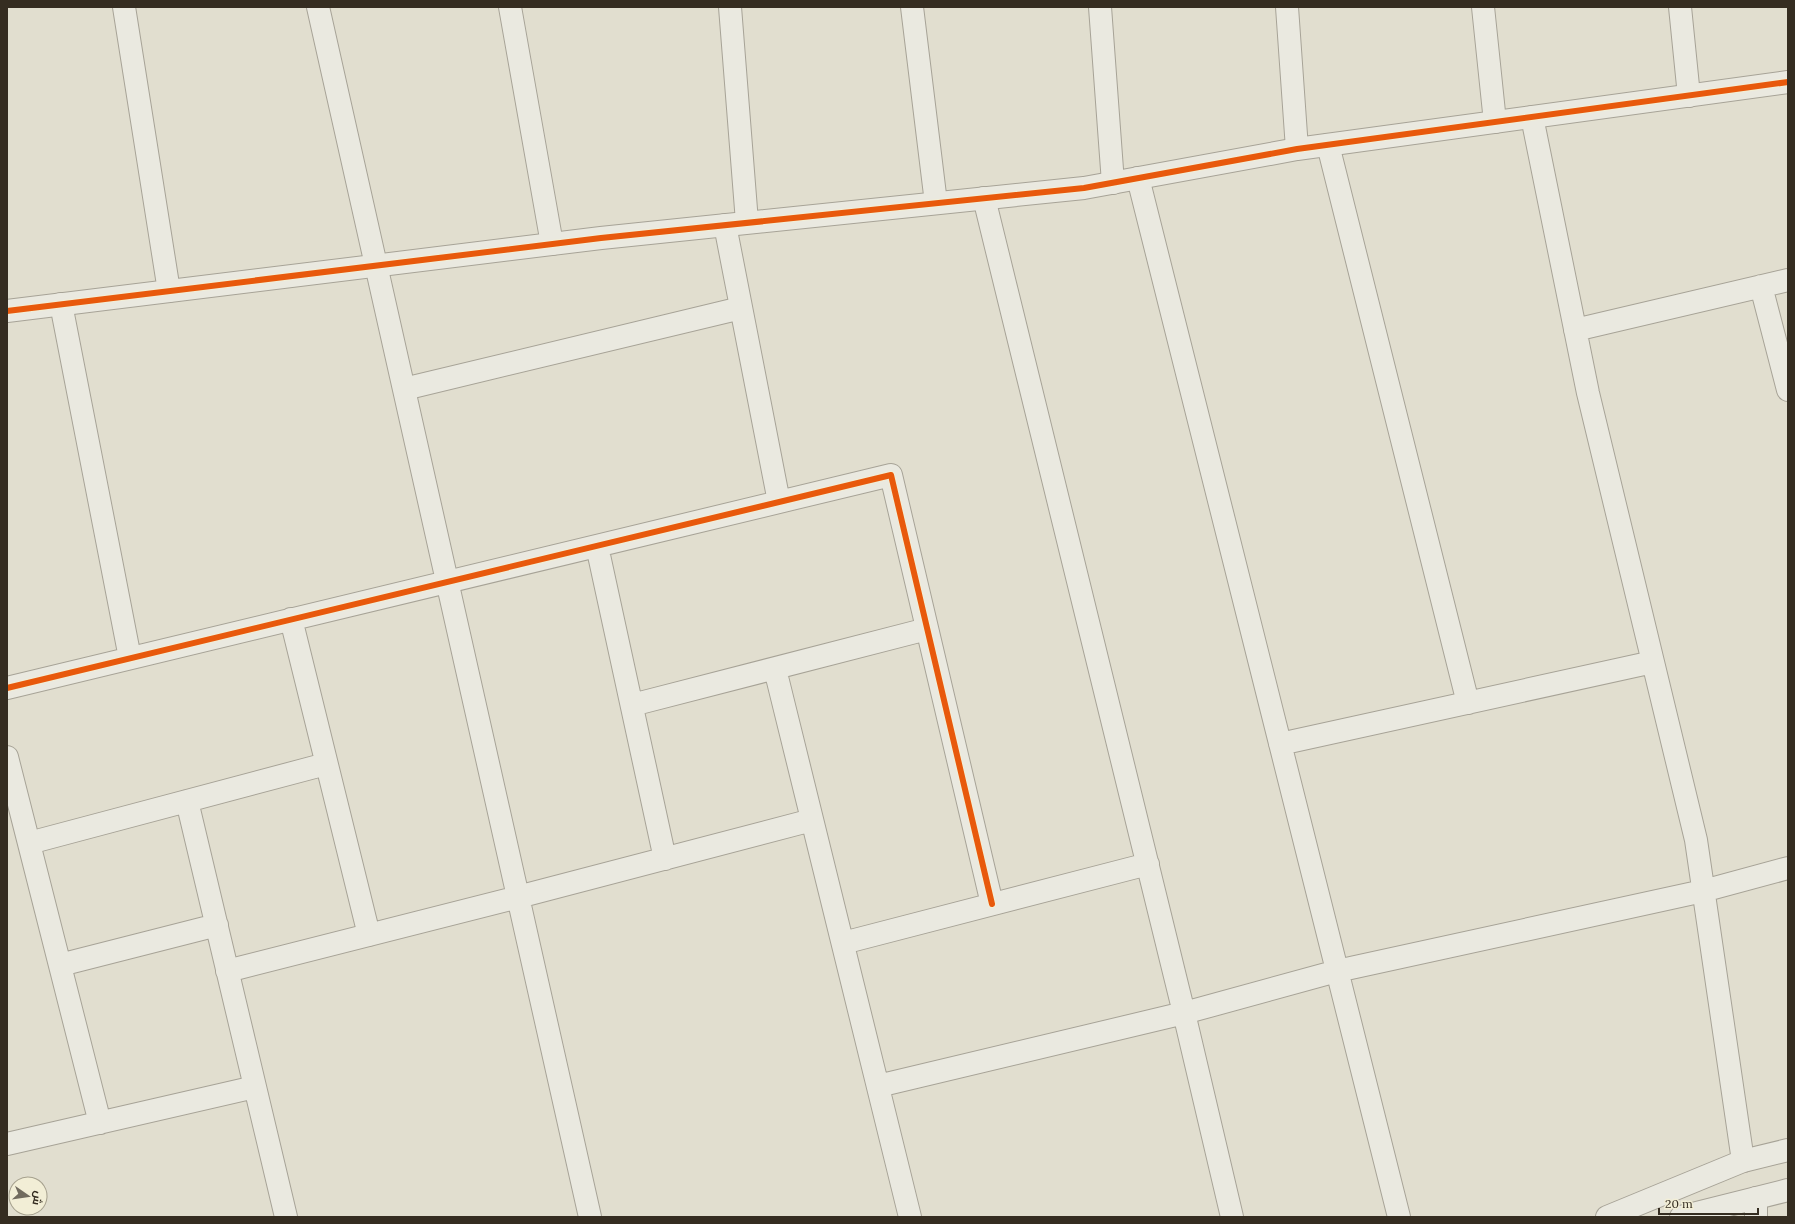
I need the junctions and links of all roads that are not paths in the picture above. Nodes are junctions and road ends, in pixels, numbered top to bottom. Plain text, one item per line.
1 (124, 7) edge
2 (318, 7) edge
3 (510, 7) edge
4 (730, 7) edge
5 (912, 7) edge
6 (1100, 7) edge
7 (1287, 7) edge
8 (1483, 7) edge
9 (1680, 7) edge
10 (1788, 82) edge
11 (1689, 96) junction
12 (1532, 117) junction
13 (1495, 122) junction
14 (1328, 145) junction
15 (1297, 149) junction
16 (1138, 178) junction
17 (1112, 183) junction
18 (984, 198) junction
19 (936, 203) junction
20 (747, 222) junction
21 (725, 225) junction
22 (552, 244) junction
23 (376, 265) junction
24 (1788, 280) edge
25 (1761, 286) junction
26 (169, 291) junction
27 (61, 304) junction
28 (741, 308) junction
29 (7, 311) edge
30 (1575, 330) junction
31 (404, 389) junction
32 (1788, 390) edge
33 (780, 502) junction
34 (597, 546) junction
35 (447, 582) junction
36 (291, 619) junction
37 (927, 629) junction
38 (130, 658) junction
39 (1653, 662) junction
40 (775, 669) junction
41 (7, 688) edge
42 (1468, 703) junction
43 (632, 705) junction
44 (1280, 744) junction
45 (7, 757) edge
46 (326, 764) junction
47 (187, 801) junction
48 (812, 820) junction
49 (29, 843) junction
50 (665, 859) junction
51 (1148, 864) junction
52 (1788, 868) edge
53 (1703, 891) junction
54 (518, 897) junction
55 (992, 904) junction
56 (217, 925) junction
57 (369, 935) junction
58 (843, 943) junction
59 (60, 965) junction
60 (228, 971) junction
61 (1337, 971) junction
62 (1184, 1013) junction
63 (878, 1086) junction
64 (255, 1087) junction
65 (100, 1123) junction
66 (7, 1144) edge
67 (1788, 1150) edge
68 (1744, 1161) junction
69 (1788, 1190) edge
70 (1756, 1208) edge
71 (286, 1217) edge
72 (590, 1217) edge
73 (910, 1217) edge
74 (1232, 1217) edge
75 (1399, 1217) edge
76 (1607, 1217) edge
77 (1681, 1217) edge

1 - 26 street
2 - 23 street
3 - 22 street
4 - 20 street
5 - 19 street
6 - 17 street
7 - 15 street
8 - 13 street
9 - 11 street
10 - 11 street
11 - 12 street
12 - 13 street
12 - 30 street
13 - 14 street
14 - 15 street
14 - 42 street
15 - 16 street
16 - 17 street
16 - 44 street
17 - 18 street
18 - 19 street
18 - 51 street
19 - 20 street
20 - 21 street
21 - 22 street
21 - 28 street
22 - 23 street
23 - 26 street
23 - 31 street
24 - 25 street
25 - 30 street
25 - 32 street
26 - 27 street
27 - 29 street
27 - 38 street
28 - 31 street
28 - 33 street
30 - 39 street
31 - 35 street
33 - 34 street
33 - 37 street
34 - 35 street
34 - 43 street
35 - 36 street
35 - 54 street
36 - 38 street
36 - 46 street
37 - 40 street
37 - 55 street
38 - 41 street
39 - 42 street
39 - 53 street
40 - 43 street
40 - 48 street
42 - 44 street
43 - 50 street
44 - 61 street
45 - 49 street
46 - 47 street
46 - 57 street
47 - 49 street
47 - 56 street
48 - 50 street
48 - 58 street
49 - 59 street
50 - 54 street
51 - 55 street
51 - 62 street
52 - 53 street
53 - 61 street
53 - 68 street
54 - 57 street
54 - 72 street
55 - 58 street
56 - 59 street
56 - 60 street
57 - 60 street
58 - 63 street
59 - 65 street
60 - 64 street
61 - 62 street
61 - 75 street
62 - 63 street
62 - 74 street
63 - 73 street
64 - 65 street
64 - 71 street
65 - 66 street
67 - 68 street
68 - 76 street
69 - 70 street
70 - 77 street

